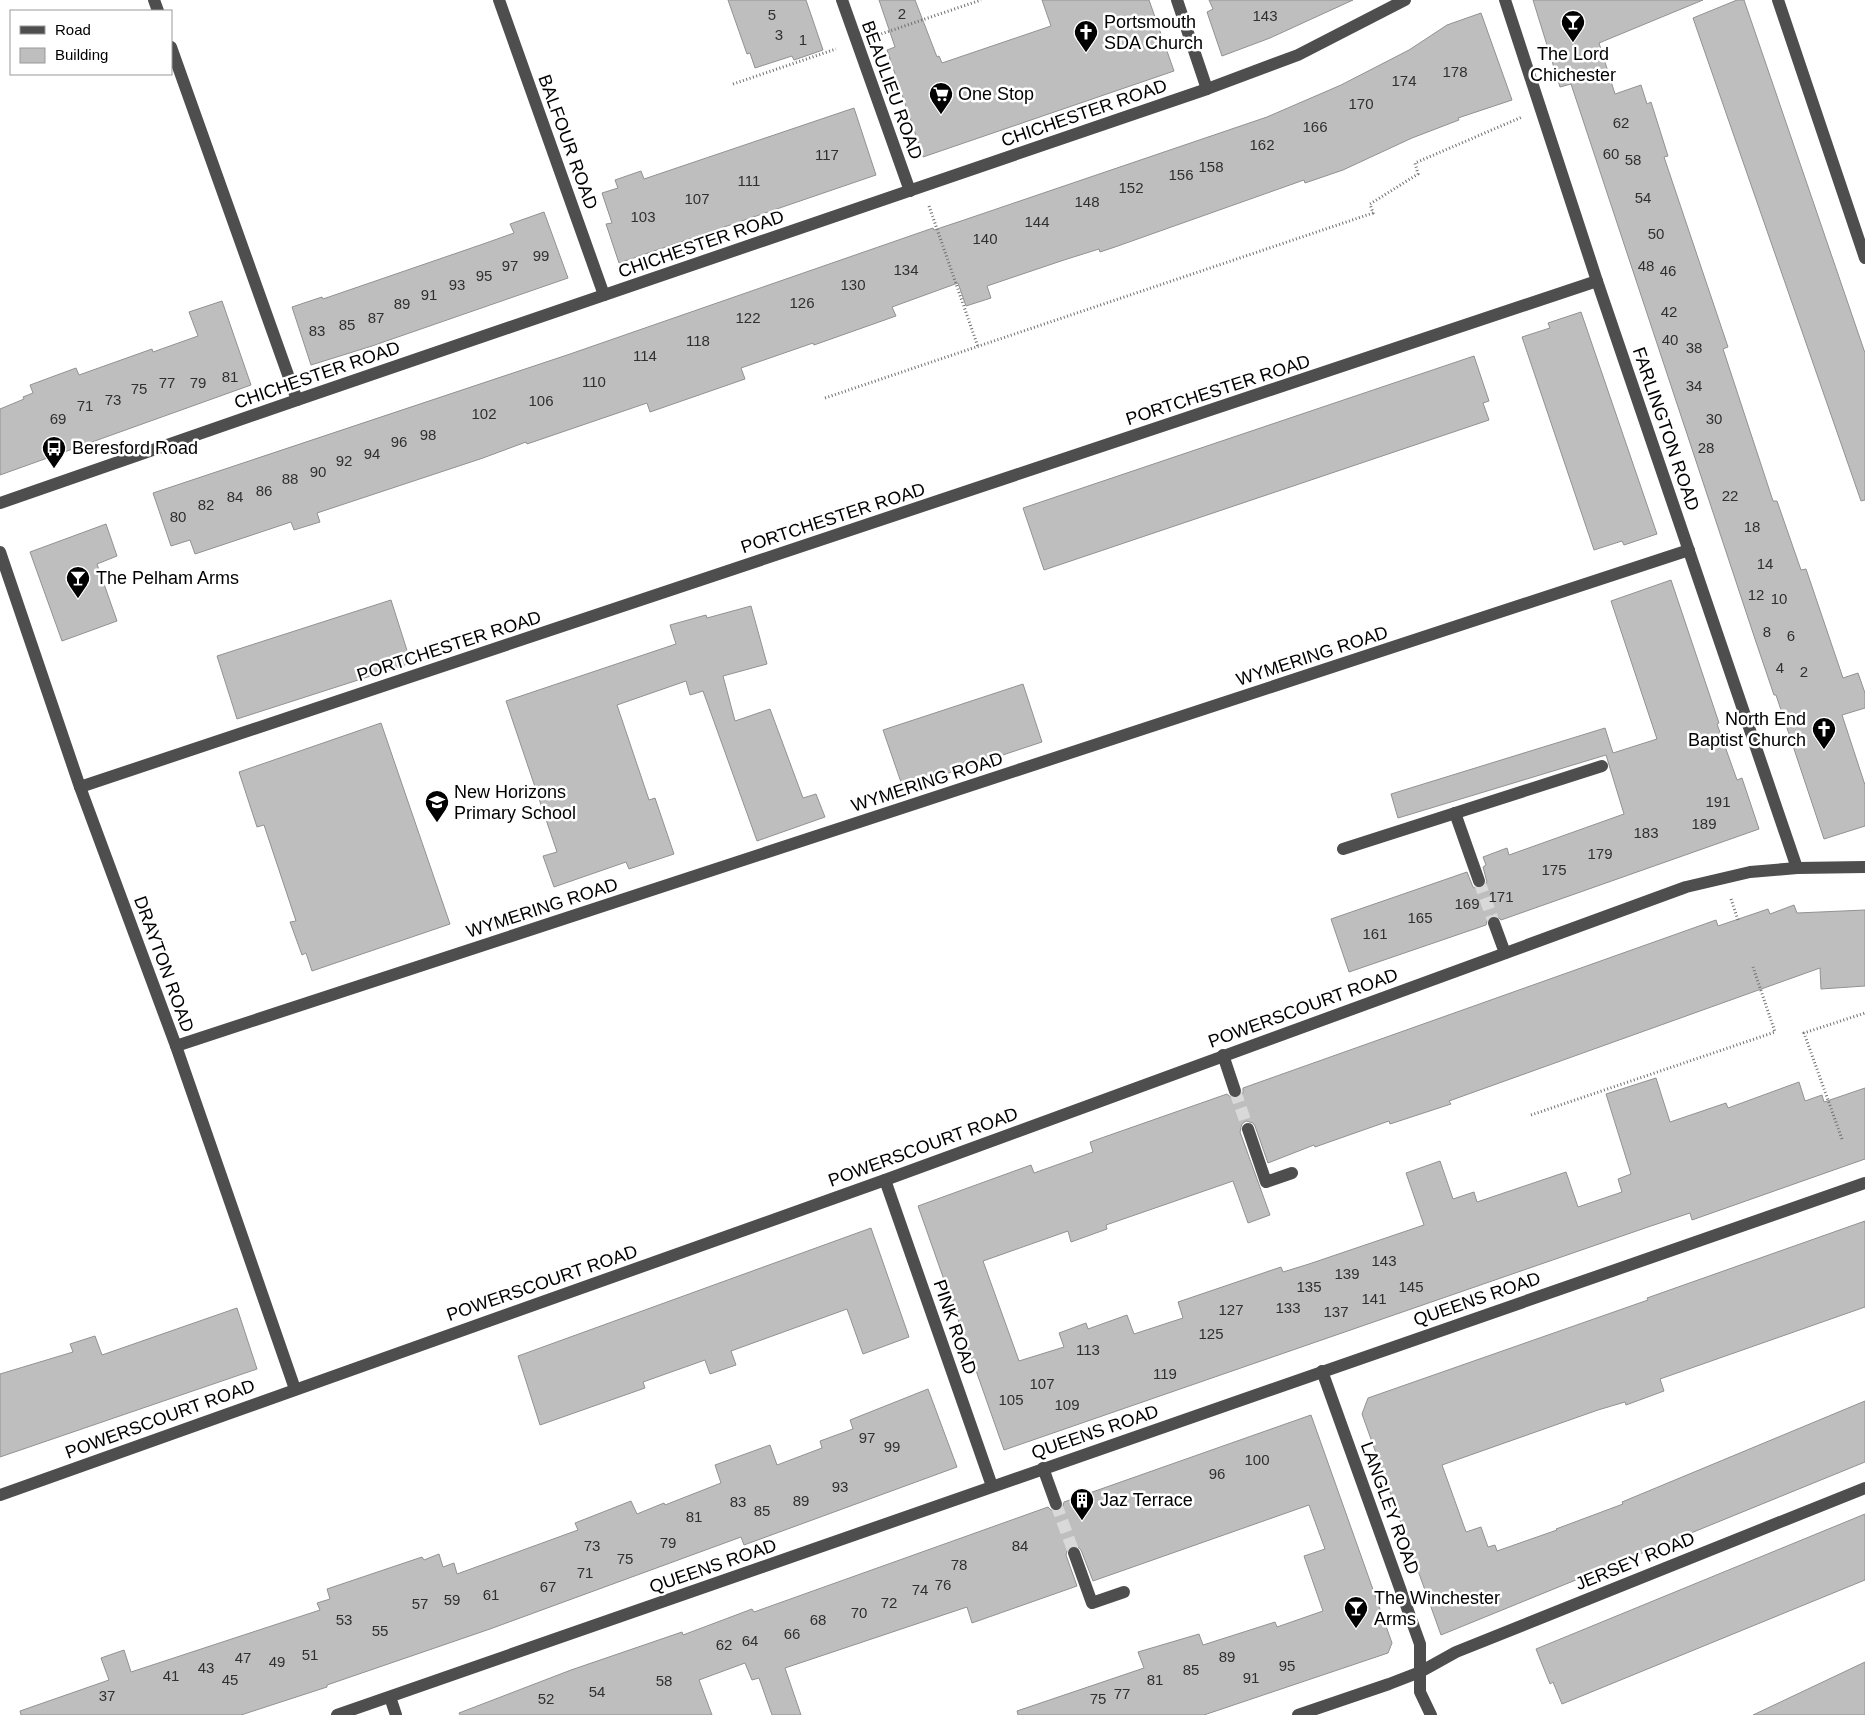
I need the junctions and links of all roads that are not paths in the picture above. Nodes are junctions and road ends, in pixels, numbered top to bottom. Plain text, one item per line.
1 (499, 0) edge
2 (842, 0) edge
3 (1177, 0) edge
4 (1405, 0) edge
5 (1506, 0) edge
6 (1778, 0) edge
7 (172, 51) edge
8 (1207, 89) junction
9 (910, 191) junction
10 (1865, 258) edge
11 (1598, 281) junction
12 (604, 295) junction
13 (297, 400) junction
14 (0, 503) edge
15 (1689, 550) junction
16 (0, 552) edge
17 (1602, 766) dead end
18 (80, 787) junction
19 (1455, 813) junction
20 (1343, 849) dead end
21 (1865, 867) edge
22 (1797, 868) junction
23 (1479, 881) tunnel mouth
24 (1494, 923) tunnel mouth
25 (1505, 953) junction
26 (176, 1046) junction
27 (1223, 1055) junction
28 (1235, 1091) tunnel mouth
29 (1248, 1130) tunnel mouth
30 (1292, 1173) dead end
31 (885, 1180) junction
32 (1865, 1183) edge
33 (1322, 1371) junction
34 (295, 1389) junction
35 (1043, 1468) junction
36 (992, 1486) junction
37 (1865, 1488) edge
38 (0, 1495) edge
39 (1056, 1504) tunnel mouth
40 (1074, 1553) tunnel mouth
41 (1124, 1592) dead end
42 (1420, 1672) junction
43 (390, 1697) junction
44 (337, 1715) edge
45 (396, 1715) edge
46 (1298, 1715) edge
47 (1431, 1715) edge

1 - 12 street, BALFOUR ROAD
2 - 9 street, BEAULIEU ROAD
3 - 8 street
4 - 8 street, CHICHESTER ROAD
5 - 11 street, FARLINGTON ROAD
6 - 10 street
7 - 13 street
8 - 9 street, CHICHESTER ROAD
9 - 12 street, CHICHESTER ROAD
11 - 15 street, FARLINGTON ROAD
11 - 18 street, PORTCHESTER ROAD
12 - 13 street, CHICHESTER ROAD
13 - 14 street, CHICHESTER ROAD
15 - 22 street, FARLINGTON ROAD
15 - 26 street, WYMERING ROAD
16 - 18 street, DRAYTON ROAD
17 - 19 street
18 - 26 street, DRAYTON ROAD
19 - 20 street
19 - 23 street
21 - 22 street, POWERSCOURT ROAD
22 - 25 street, POWERSCOURT ROAD
24 - 25 street
25 - 27 street, POWERSCOURT ROAD
26 - 34 street, DRAYTON ROAD
27 - 28 street
27 - 31 street, POWERSCOURT ROAD
29 - 30 street
31 - 34 street, POWERSCOURT ROAD
31 - 36 street, PINK ROAD
32 - 33 street, QUEENS ROAD
33 - 35 street, QUEENS ROAD
33 - 42 street, LANGLEY ROAD
34 - 38 street, POWERSCOURT ROAD
35 - 36 street, QUEENS ROAD
35 - 39 street
36 - 43 street, QUEENS ROAD
37 - 42 street, JERSEY ROAD
40 - 41 street
42 - 46 street, JERSEY ROAD
42 - 47 street, LANGLEY ROAD
43 - 44 street, QUEENS ROAD
43 - 45 street

